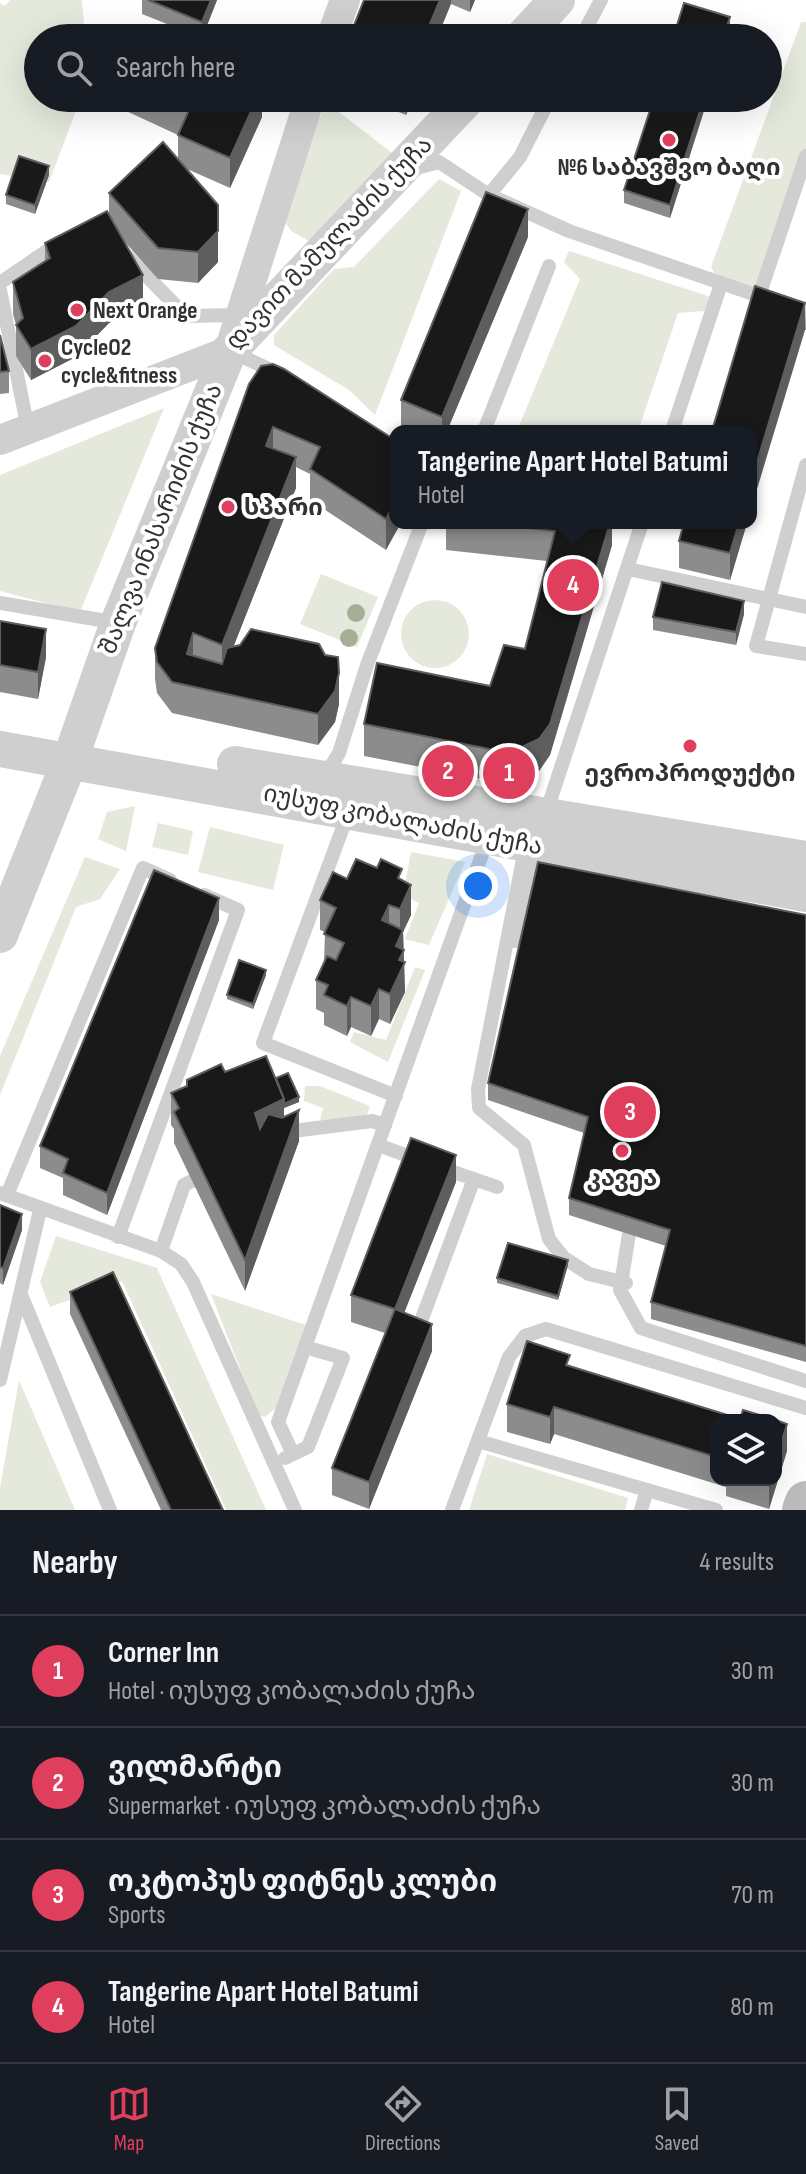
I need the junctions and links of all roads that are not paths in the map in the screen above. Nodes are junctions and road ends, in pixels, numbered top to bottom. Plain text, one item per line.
1 (345, 0) edge
2 (557, 0) edge
3 (601, 0) edge
4 (336, 24) edge
5 (535, 24) edge
6 (588, 24) edge
7 (306, 112) edge
8 (455, 112) edge
9 (543, 112) edge
10 (806, 156) edge
11 (401, 172) junction
12 (489, 195) junction
13 (79, 229) edge
14 (113, 241) edge
15 (549, 266) dead end
16 (0, 283) edge
17 (721, 284) junction
18 (0, 290) edge
19 (241, 315) junction
20 (229, 351) junction
21 (292, 381) edge
22 (486, 425) edge
23 (674, 425) edge
24 (14, 435) edge
25 (806, 465) edge
26 (420, 529) edge
27 (634, 529) edge
28 (640, 529) edge
29 (637, 540) junction
30 (628, 569) junction
31 (769, 602) junction
32 (0, 603) edge
33 (806, 607) edge
34 (118, 623) junction
35 (806, 654) edge
36 (0, 727) edge
37 (0, 749) edge
38 (73, 750) junction
39 (323, 779) junction
40 (350, 810) junction
41 (536, 835) junction
42 (489, 836) junction
43 (806, 859) edge
44 (806, 894) edge
45 (0, 935) edge
46 (396, 1096) junction
47 (385, 1125) junction
48 (269, 1143) edge
49 (378, 1145) junction
50 (474, 1179) junction
51 (192, 1181) edge
52 (497, 1187) dead end
53 (3, 1194) edge
54 (40, 1210) junction
55 (634, 1235) edge
56 (118, 1237) junction
57 (161, 1251) junction
58 (622, 1282) junction
59 (22, 1297) junction
60 (417, 1332) edge
61 (305, 1347) junction
62 (806, 1373) edge
63 (0, 1380) edge
64 (806, 1381) edge
65 (806, 1408) edge
66 (278, 1422) junction
67 (478, 1441) junction
68 (293, 1454) junction
69 (271, 1456) junction
70 (647, 1490) junction
71 (806, 1502) edge
72 (692, 1507) edge
73 (110, 1510) edge
74 (295, 1510) edge
75 (452, 1510) edge
76 (641, 1510) edge
77 (716, 1510) edge
78 (803, 1510) edge

1 - 4 street
2 - 5 street
3 - 6 lane
7 - 19 street, შალვა ინასარიძის ქუჩა
8 - 11 street, დავით მამულაძის ქუჩა
9 - 12 lane
10 - 17 lane
11 - 12 lane
11 - 20 street, დავით მამულაძის ქუჩა
12 - 17 lane
13 - 16 lane
14 - 19 lane
15 - 22 lane
17 - 23 lane
18 - 24 lane
19 - 20 street, შალვა ინასარიძის ქუჩა
20 - 21 lane
20 - 24 street, დავით მამულაძის ქუჩა
20 - 34 street, შალვა ინასარიძის ქუჩა
25 - 31 lane
26 - 39 lane
27 - 29 lane
28 - 29 lane
29 - 30 lane
30 - 31 lane
30 - 41 lane
31 - 33 lane
31 - 35 lane
32 - 34 lane
34 - 38 street, შალვა ინასარიძის ქუჩა
36 - 38 street, იუსუფ კობალაძის ქუჩა
37 - 38 street, იუსუფ კობალაძის ქუჩა
38 - 39 street, იუსუფ კობალაძის ქუჩა
38 - 40 street, იუსუფ კობალაძის ქუჩა
38 - 45 street, შალვა ინასარიძის ქუჩა
39 - 41 street, იუსუფ კობალაძის ქუჩა
40 - 42 street, იუსუფ კობალაძის ქუჩა
40 - 46 lane
41 - 42 street, იუსუფ კობალაძის ქუჩა
41 - 43 street, იუსუფ კობალაძის ქუჩა
41 - 44 street, იუსუფ კობალაძის ქუჩა
41 - 58 lane
42 - 46 lane
46 - 47 lane
47 - 48 lane
47 - 49 lane
49 - 50 lane
49 - 61 lane
50 - 52 lane
50 - 60 lane
51 - 57 lane
53 - 54 lane
53 - 56 lane
54 - 56 lane
54 - 59 lane
55 - 58 lane
56 - 57 lane
57 - 69 lane
58 - 62 lane
58 - 64 lane
59 - 63 lane
59 - 73 lane
61 - 66 lane
61 - 68 lane
65 - 67 lane
66 - 68 lane
66 - 69 lane
67 - 70 lane
67 - 75 lane
68 - 69 lane
69 - 74 lane
70 - 72 lane
70 - 76 lane
71 - 78 main road
72 - 77 lane

